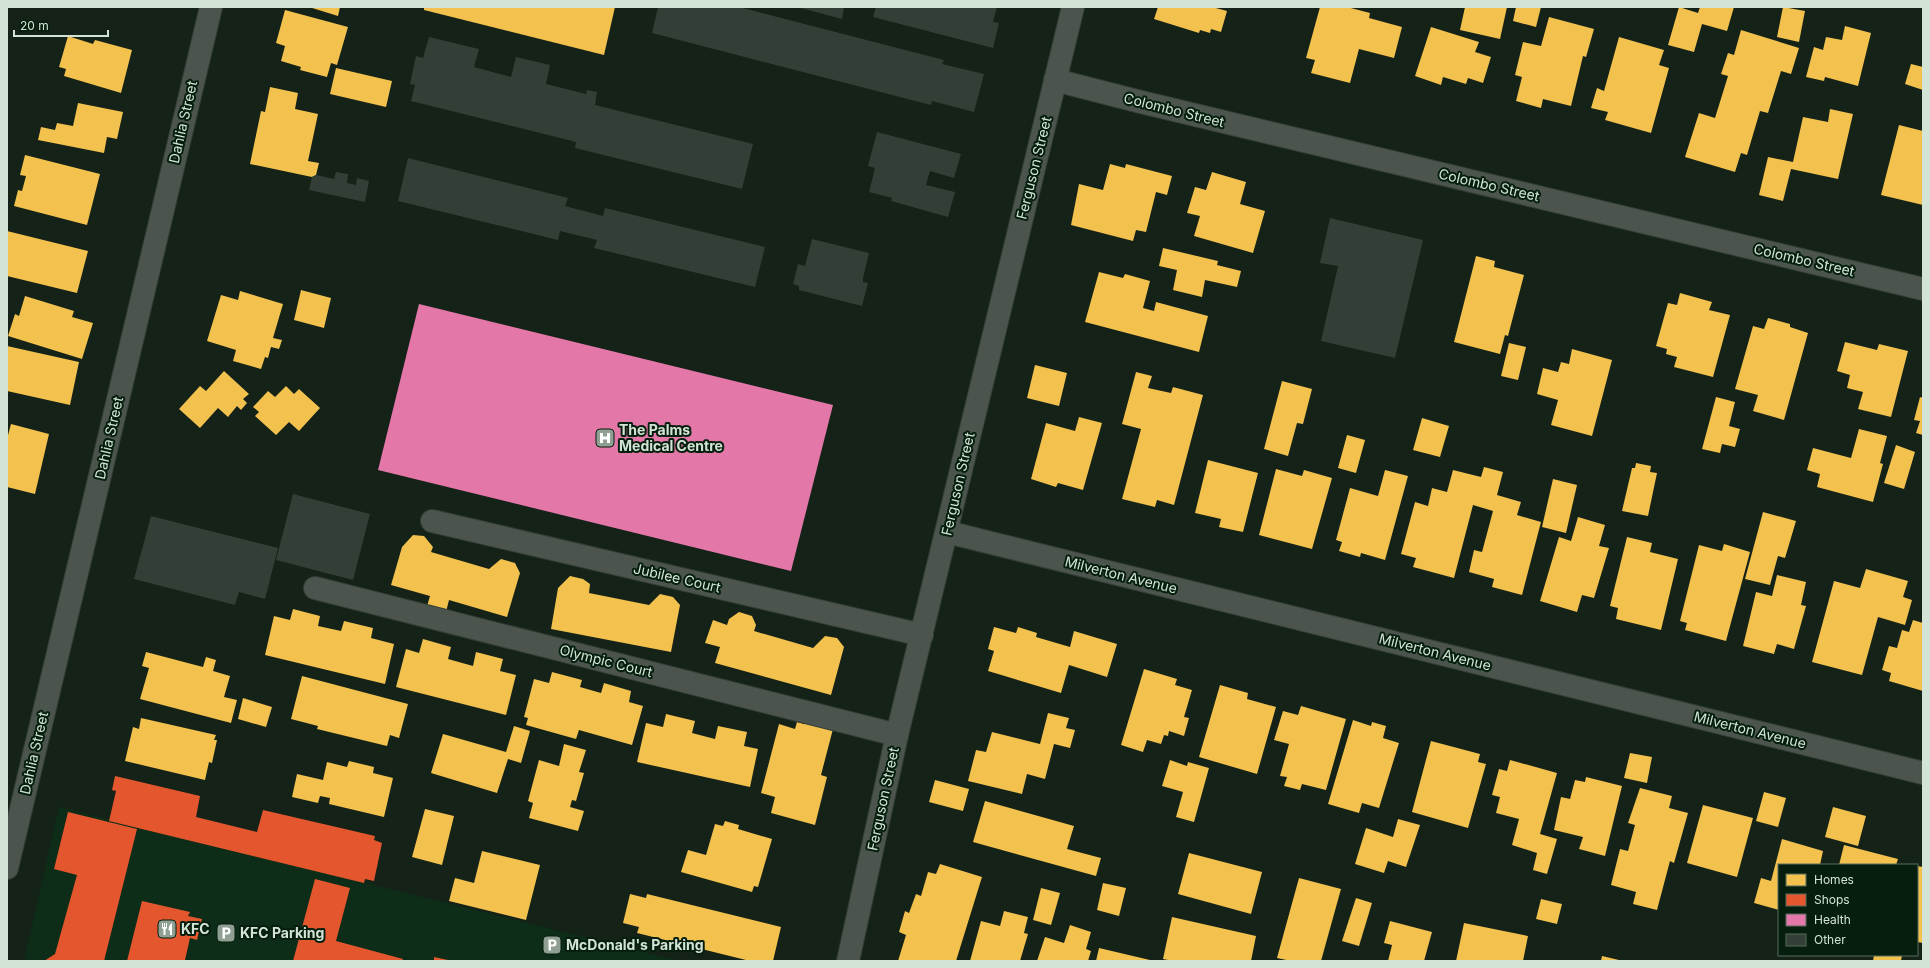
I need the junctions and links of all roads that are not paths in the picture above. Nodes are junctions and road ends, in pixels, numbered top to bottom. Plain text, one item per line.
1 (211, 7) edge
2 (1073, 7) edge
3 (1055, 80) junction
4 (1923, 289) edge
5 (432, 521) dead end
6 (947, 532) junction
7 (315, 588) dead end
8 (922, 635) junction
9 (897, 735) junction
10 (1923, 772) edge
11 (7, 868) edge
12 (848, 961) edge

1 - 11 street, Dahlia Street
2 - 3 street, Ferguson Street
3 - 4 street, Colombo Street
3 - 6 street, Ferguson Street
5 - 8 street, Jubilee Court
6 - 8 street, Ferguson Street
6 - 10 street, Milverton Avenue
7 - 9 street, Olympic Court
8 - 9 street, Ferguson Street
9 - 12 street, Ferguson Street

